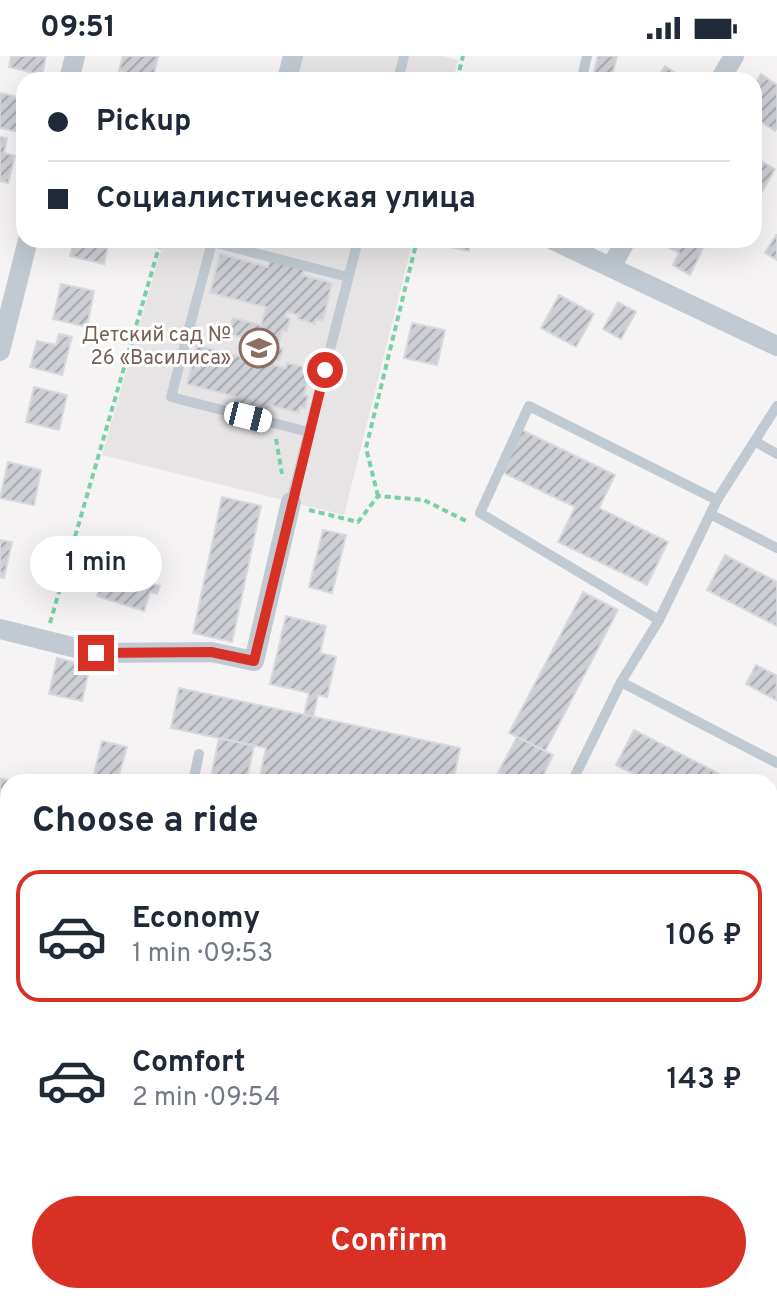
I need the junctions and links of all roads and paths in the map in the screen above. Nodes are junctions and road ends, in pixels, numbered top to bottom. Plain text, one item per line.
1 (26, 248) edge
2 (159, 248) edge
3 (210, 248) edge
4 (235, 248) edge
5 (356, 248) edge
6 (415, 248) edge
7 (570, 248) edge
8 (622, 248) edge
9 (611, 267) junction
10 (348, 277) junction
11 (777, 346) edge
12 (0, 351) edge
13 (777, 406) edge
14 (273, 423) junction
15 (309, 432) junction
16 (756, 442) junction
17 (777, 454) edge
18 (378, 496) junction
19 (717, 500) junction
20 (291, 504) junction
21 (480, 513) junction
22 (710, 514) junction
23 (777, 548) edge
24 (659, 620) junction
25 (0, 629) edge
26 (45, 641) junction
27 (621, 682) junction
28 (199, 754) dead end
29 (777, 763) edge
30 (195, 774) edge
31 (576, 774) edge

1 - 12 street
2 - 26 path
3 - 14 lane
4 - 10 lane
5 - 10 lane
6 - 18 path
7 - 9 street
8 - 9 street
9 - 11 street
10 - 15 lane
13 - 16 lane
14 - 15 lane
14 - 20 path
15 - 20 lane
16 - 17 lane
16 - 19 lane
18 - 20 path
18 - 21 path
19 - 21 lane
19 - 22 lane
20 - 26 street
21 - 24 lane
22 - 23 lane
22 - 24 lane
24 - 27 lane
25 - 26 street
27 - 29 lane
27 - 31 lane
28 - 30 lane

